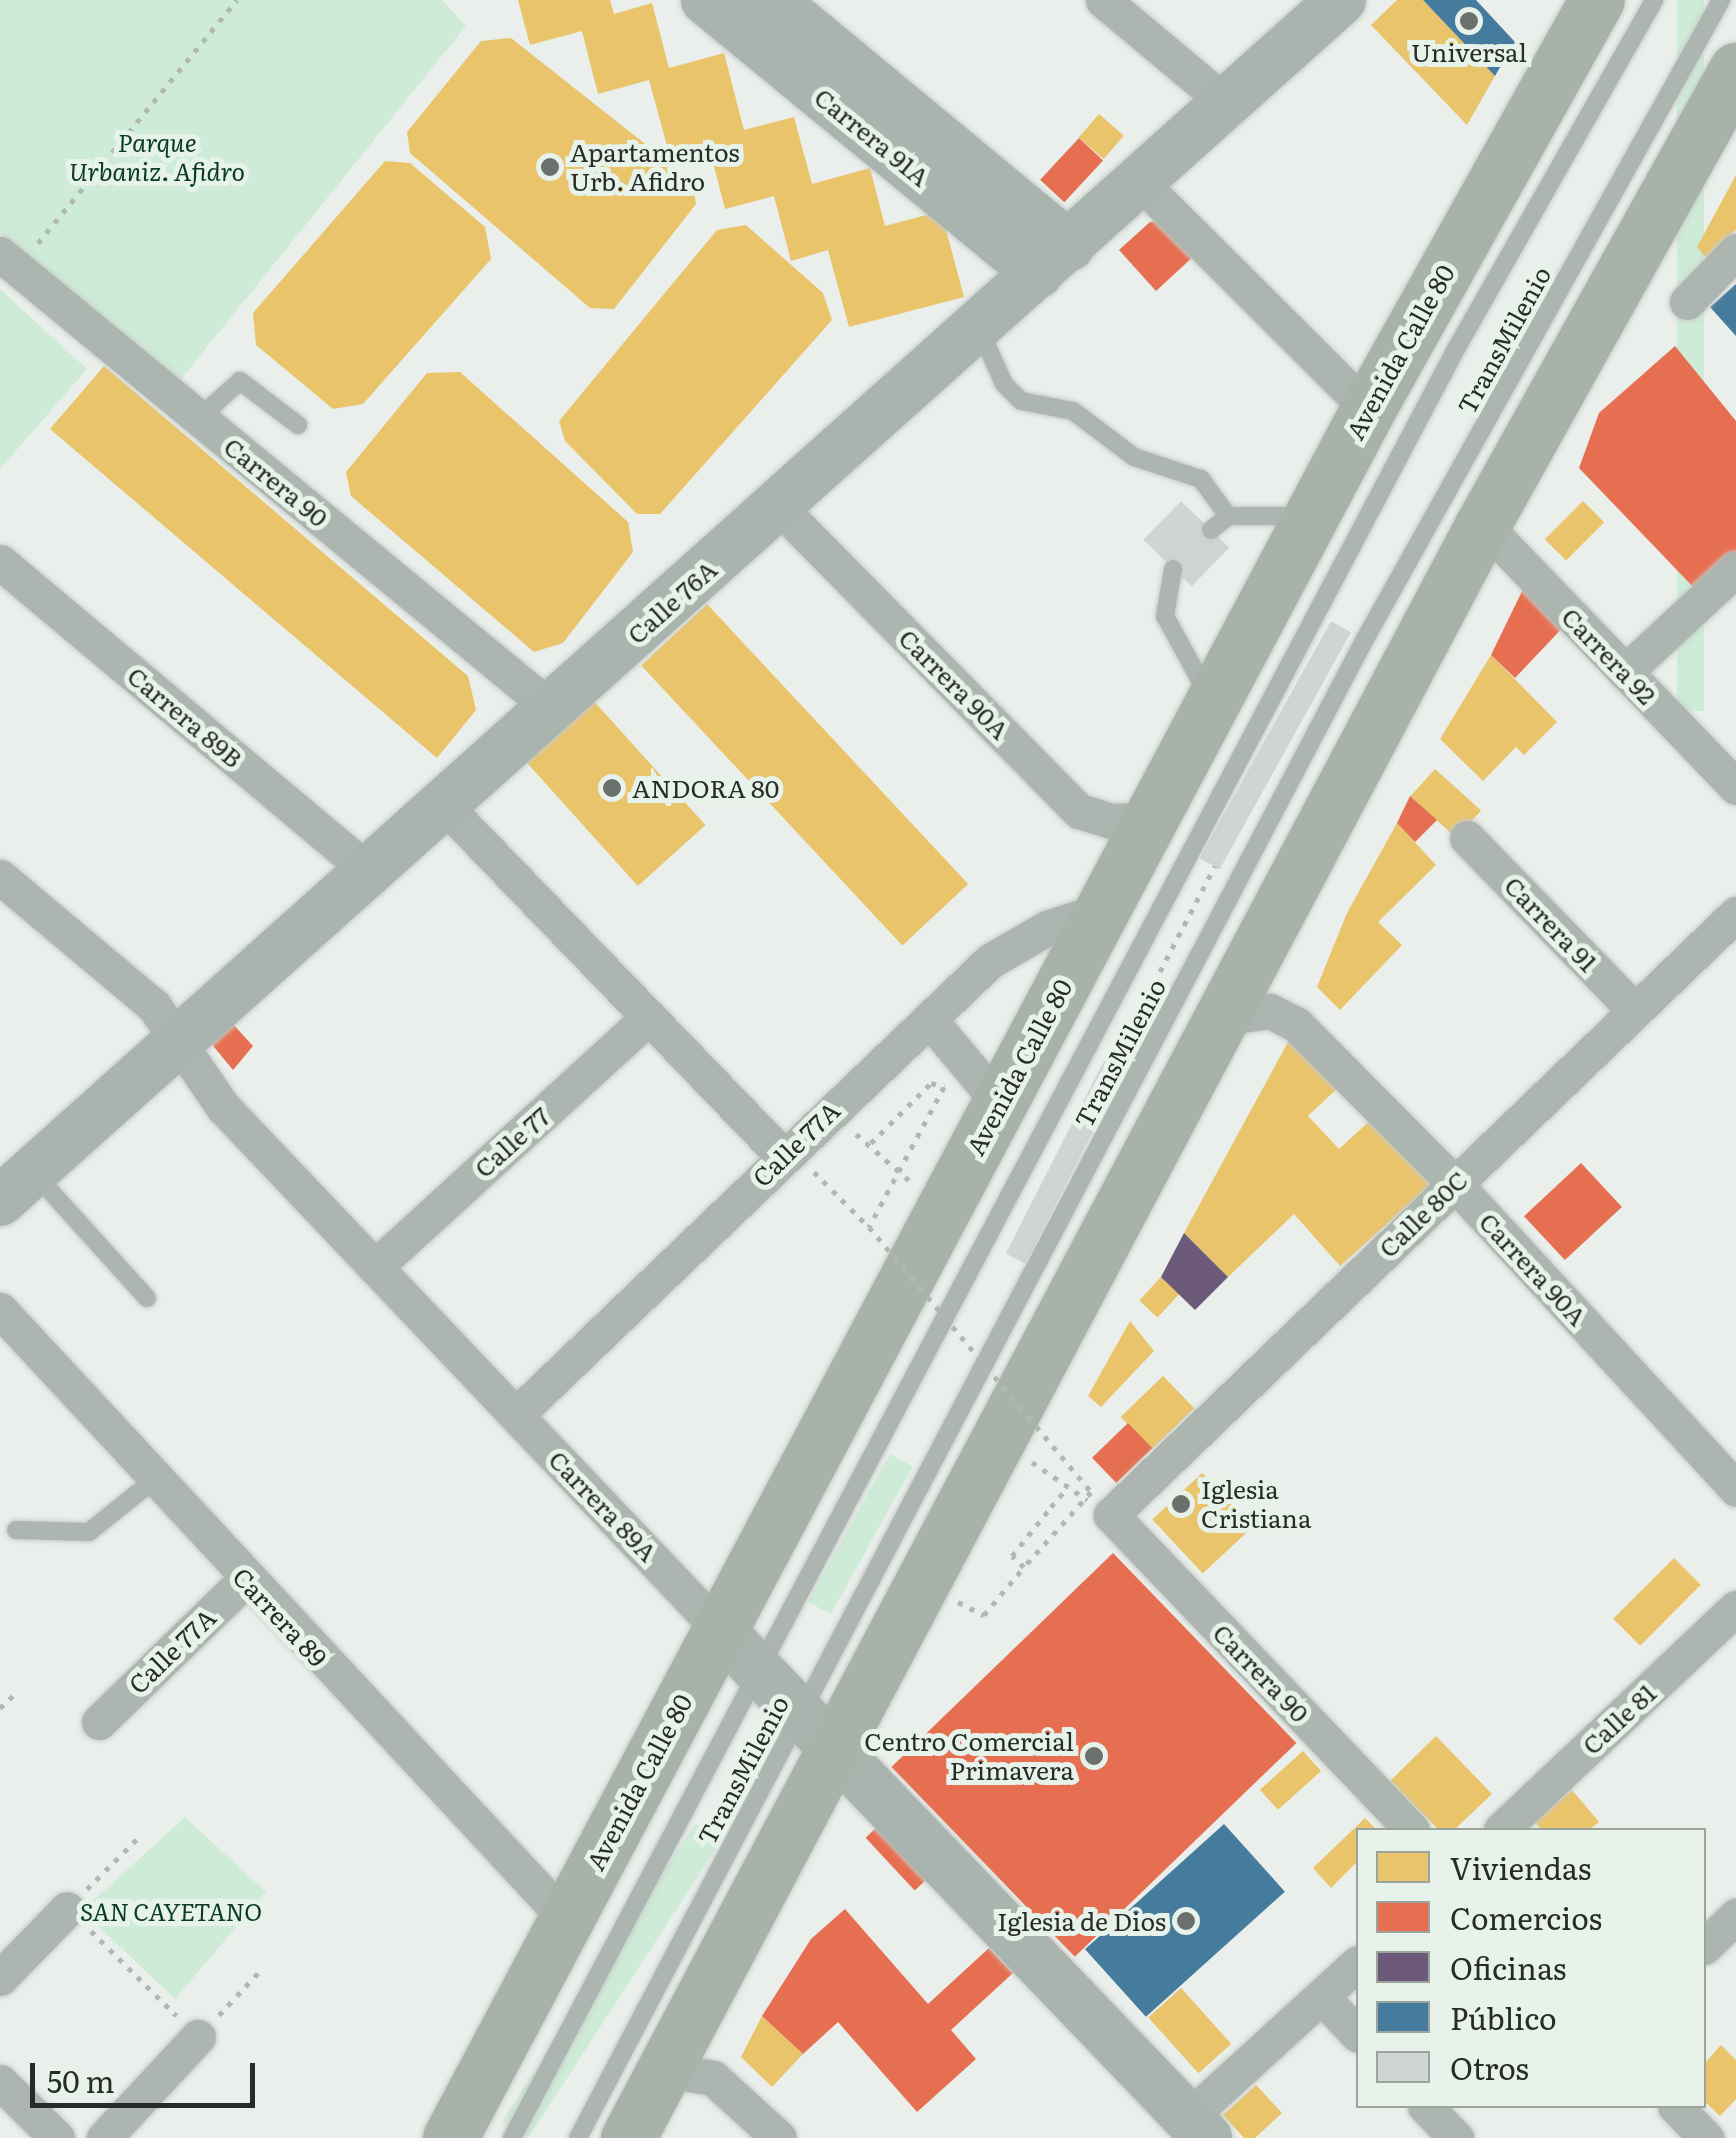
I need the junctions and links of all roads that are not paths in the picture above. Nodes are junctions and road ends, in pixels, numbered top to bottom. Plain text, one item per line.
1 (706, 0) edge
2 (772, 0) edge
3 (1103, 0) edge
4 (1341, 0) edge
5 (1597, 0) edge
6 (1654, 0) edge
7 (1721, 0) edge
8 (1736, 70) edge
9 (1226, 103) junction
10 (1139, 181) junction
11 (1736, 251) edge
12 (1054, 260) junction
13 (8, 261) edge
14 (1687, 302) dead end
15 (978, 328) junction
16 (1368, 409) junction
17 (199, 418) junction
18 (298, 425) dead end
19 (780, 507) junction
20 (1228, 516) junction
21 (1310, 516) junction
22 (1483, 524) junction
23 (1210, 530) dead end
24 (0, 562) edge
25 (1173, 569) dead end
26 (1736, 569) edge
27 (1625, 672) junction
28 (1212, 701) junction
29 (552, 709) junction
30 (1736, 787) edge
31 (444, 806) junction
32 (1149, 820) junction
33 (1467, 838) dead end
34 (370, 872) junction
35 (0, 878) edge
36 (1102, 910) junction
37 (1736, 914) edge
38 (1635, 1011) junction
39 (649, 1017) junction
40 (1222, 1018) junction
41 (928, 1019) junction
42 (182, 1040) junction
43 (1000, 1104) junction
44 (782, 1156) junction
45 (1454, 1184) junction
46 (11, 1185) edge
47 (375, 1267) junction
48 (147, 1298) dead end
49 (0, 1310) edge
50 (516, 1415) junction
51 (154, 1480) junction
52 (1736, 1489) edge
53 (1111, 1515) joint
54 (16, 1530) dead end
55 (245, 1580) junction
56 (1736, 1608) edge
57 (720, 1630) junction
58 (760, 1668) junction
59 (99, 1722) dead end
60 (820, 1728) junction
61 (1410, 1828) edge
62 (1503, 1828) edge
63 (67, 1908) road end
64 (1736, 1916) edge
65 (566, 1919) junction
66 (1706, 1946) edge
67 (1356, 1965) edge
68 (0, 1978) edge
69 (1322, 1997) junction
70 (1356, 2034) edge
71 (198, 2036) road end
72 (665, 2070) junction
73 (0, 2082) edge
74 (1427, 2108) edge
75 (1677, 2108) edge
76 (1198, 2128) edge
77 (57, 2138) edge
78 (104, 2138) edge
79 (450, 2138) edge
80 (512, 2138) edge
81 (578, 2138) edge
82 (628, 2138) edge
83 (779, 2138) edge
84 (1456, 2138) edge
85 (1706, 2138) edge

1 - 12 street, Carrera 91A
2 - 12 street, Carrera 91A
3 - 9 street
4 - 9 street, Calle 76A
5 - 16 highway, Avenida Calle 80
6 - 58 lane, TransMilenio
7 - 60 lane, TransMilenio
8 - 22 highway
9 - 10 street, Calle 76A
10 - 12 street, Calle 76A
10 - 16 street
11 - 14 street
12 - 15 street, Calle 76A
13 - 17 street, Carrera 90
15 - 19 street, Calle 76A
15 - 20 lane
16 - 21 highway, Avenida Calle 80
17 - 18 lane
17 - 29 street, Carrera 90
19 - 29 street, Calle 76A
19 - 32 street, Carrera 90A
20 - 21 lane
20 - 23 lane
21 - 28 highway, Avenida Calle 80
22 - 27 street, Carrera 92
22 - 40 highway
24 - 34 street, Carrera 89B
25 - 28 lane
26 - 27 street
27 - 30 street, Carrera 92
28 - 32 highway, Avenida Calle 80
29 - 31 street, Calle 76A
31 - 34 street, Calle 76A
31 - 39 street
32 - 36 highway, Avenida Calle 80
33 - 38 street, Carrera 91
34 - 42 street, Calle 76A
35 - 42 street, Carrera 89A
36 - 41 street, Calle 77A
36 - 43 highway, Avenida Calle 80
37 - 38 street, Calle 80C
38 - 45 street, Calle 80C
39 - 44 street
39 - 47 street, Calle 77
40 - 45 street, Carrera 90A
40 - 60 highway
41 - 43 street
41 - 44 street, Calle 77A
42 - 46 street, Calle 76A
42 - 47 street, Carrera 89A
43 - 57 highway, Avenida Calle 80
44 - 50 street, Calle 77A
45 - 52 street, Carrera 90A
45 - 53 street, Calle 80C
46 - 48 lane
47 - 50 street, Carrera 89A
49 - 51 street, Carrera 89
50 - 57 street, Carrera 89A
51 - 54 lane
51 - 55 street, Carrera 89
53 - 61 street, Carrera 90
55 - 59 street, Calle 77A
55 - 65 street, Carrera 89
56 - 62 street, Calle 81
57 - 58 street, Carrera 89A
57 - 65 highway, Avenida Calle 80
58 - 60 street, Carrera 89A
58 - 80 lane, TransMilenio
60 - 72 highway
60 - 76 street, Carrera 89A
60 - 81 lane, TransMilenio
63 - 68 street
64 - 66 street
65 - 79 highway, Avenida Calle 80
67 - 69 street
69 - 70 street
69 - 76 street
71 - 78 street
72 - 82 highway
72 - 83 street
73 - 77 street
74 - 84 street
75 - 85 street

